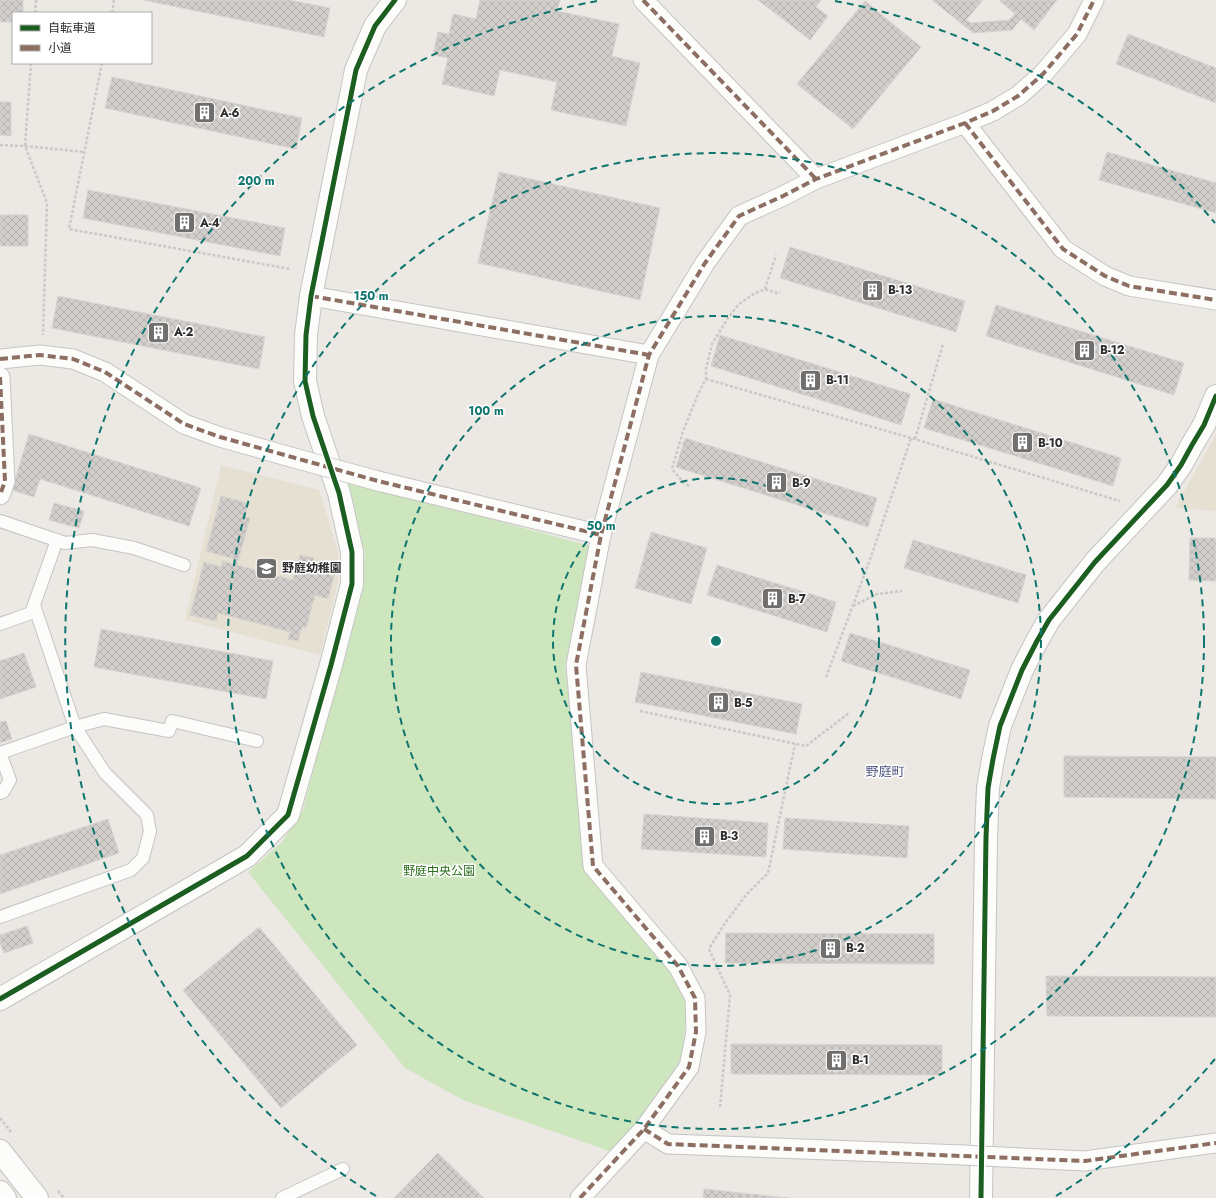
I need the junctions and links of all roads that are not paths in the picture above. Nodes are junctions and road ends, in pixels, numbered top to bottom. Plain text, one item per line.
1 (395, 0) edge
2 (643, 0) edge
3 (1094, 0) edge
4 (965, 123) junction
5 (816, 179) junction
6 (311, 296) junction
7 (1216, 300) edge
8 (648, 355) junction
9 (0, 359) edge
10 (0, 377) edge
11 (1216, 396) edge
12 (0, 495) edge
13 (0, 520) edge
14 (601, 536) junction
15 (57, 540) junction
16 (184, 565) dead end
17 (34, 605) junction
18 (0, 624) edge
19 (74, 727) junction
20 (257, 741) dead end
21 (0, 753) edge
22 (0, 793) edge
23 (0, 917) edge
24 (0, 999) edge
25 (644, 1129) junction
26 (1216, 1143) edge
27 (0, 1151) edge
28 (343, 1169) dead end
29 (0, 1192) edge
30 (5, 1198) edge
31 (37, 1198) edge
32 (282, 1198) edge
33 (580, 1198) edge
34 (981, 1198) edge

1 - 6 street
2 - 5 street
3 - 4 street
4 - 5 street
4 - 7 street
5 - 8 street
6 - 8 street
6 - 24 street
8 - 14 street
9 - 14 street, bridge
10 - 12 street
11 - 34 street
13 - 15 lane
14 - 25 street
15 - 16 lane
15 - 17 lane
17 - 18 lane
17 - 19 lane
19 - 20 lane
19 - 21 lane
19 - 23 lane
21 - 22 lane
25 - 26 street, bridge
25 - 33 street
27 - 31 street
28 - 32 lane
29 - 30 street

